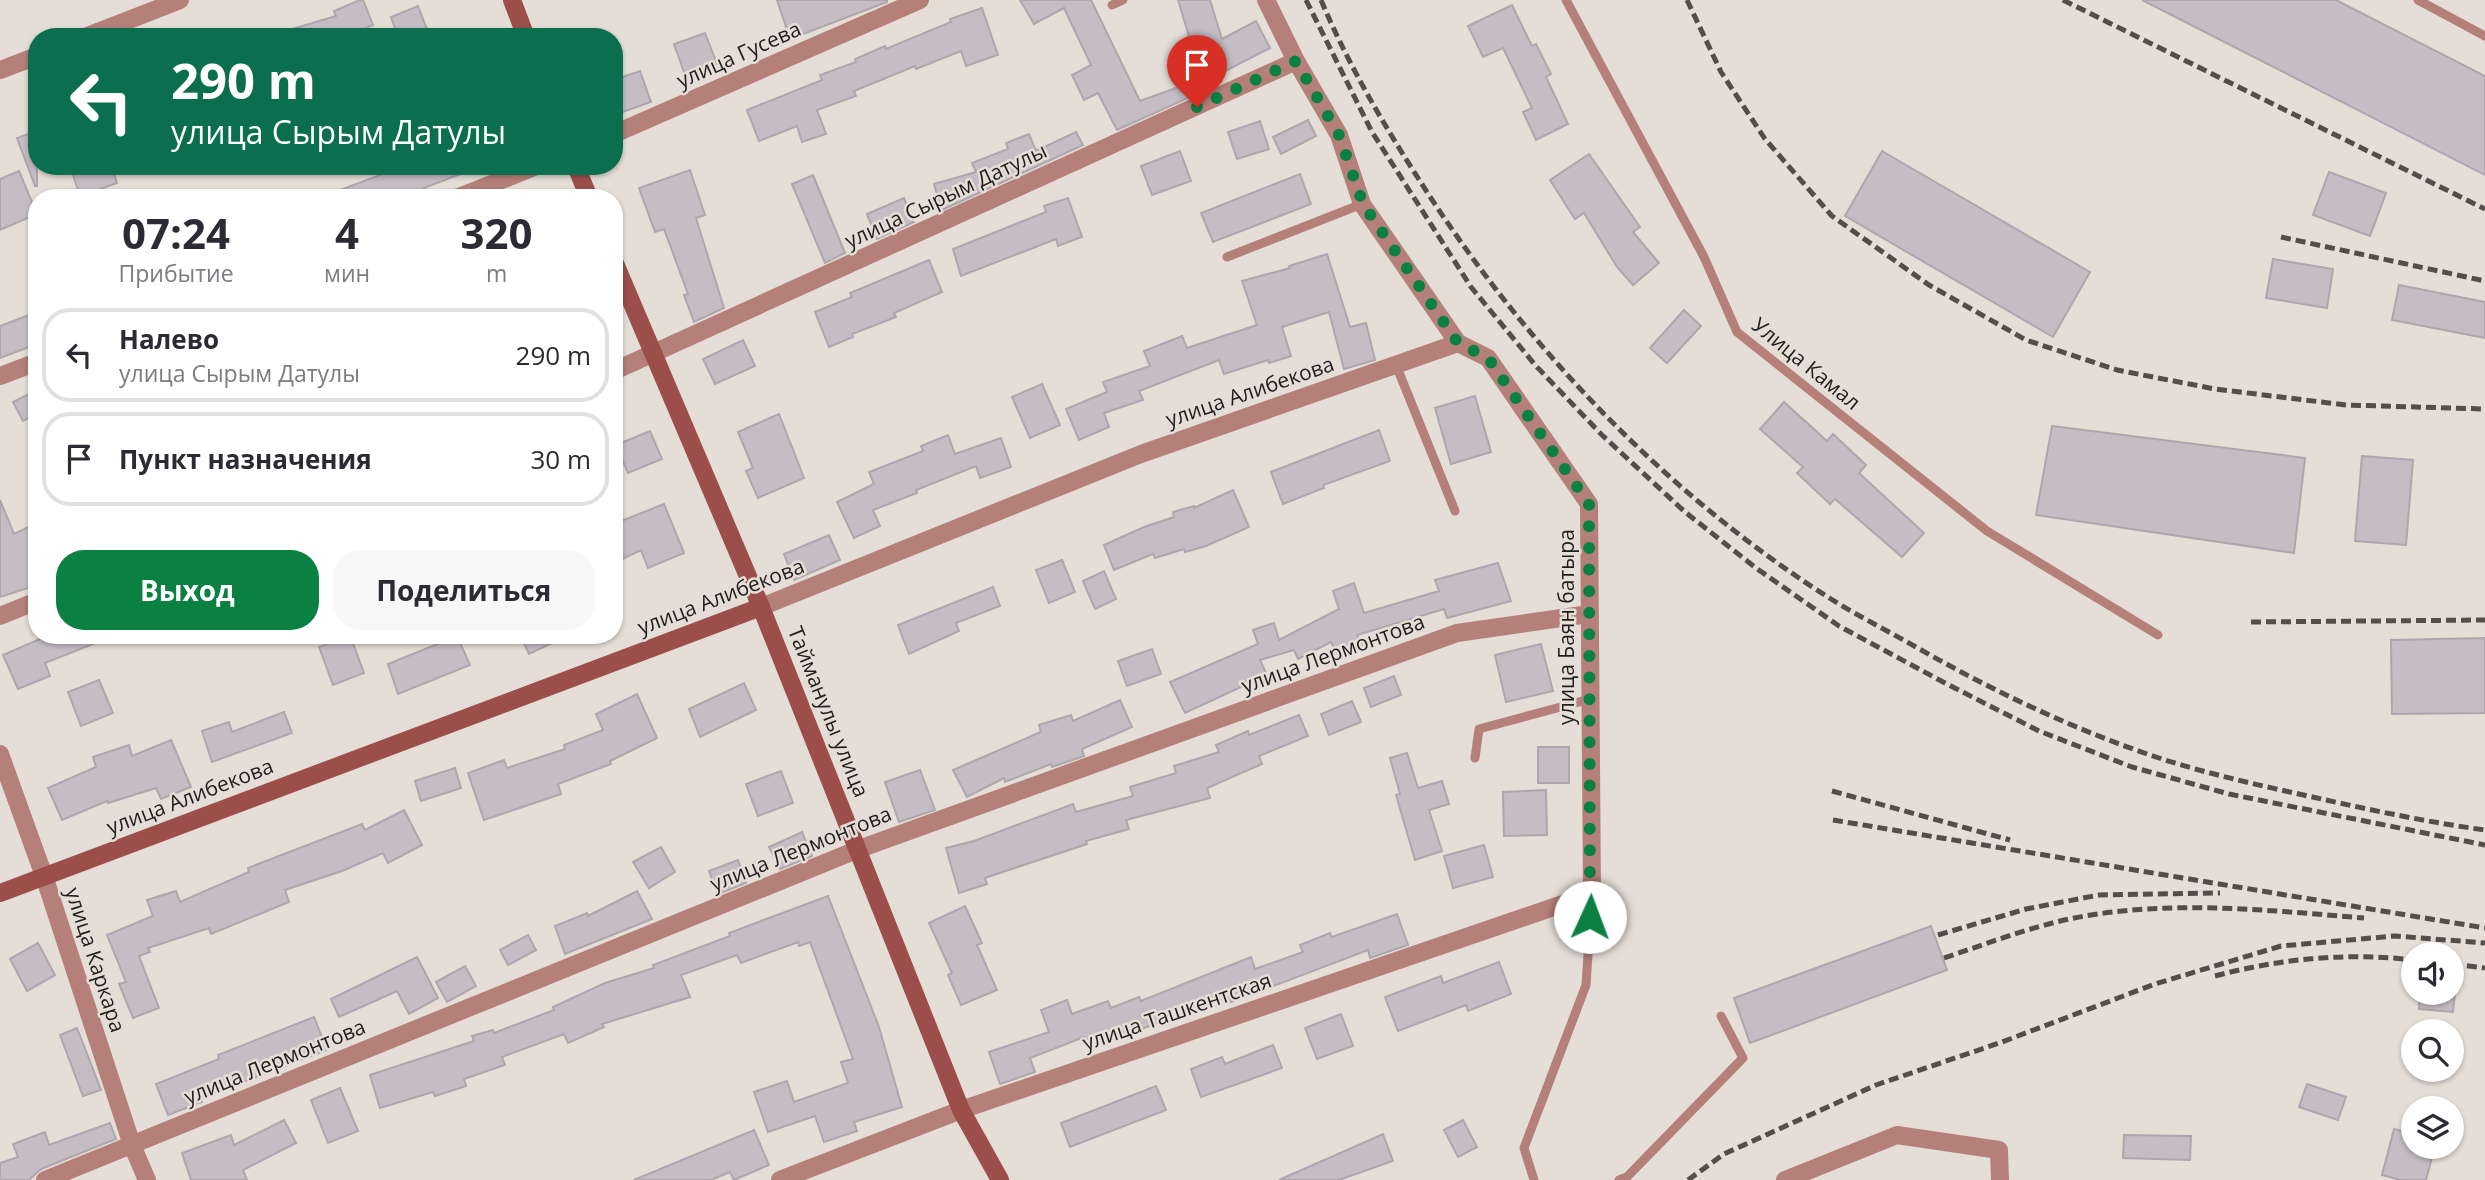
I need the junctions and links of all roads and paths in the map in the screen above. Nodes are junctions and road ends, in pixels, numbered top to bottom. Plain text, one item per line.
1 (180, 0) edge
2 (512, 0) edge
3 (920, 0) edge
4 (1123, 0) edge
5 (1266, 0) edge
6 (1566, 0) edge
7 (2418, 0) edge
8 (1112, 5) dead end
9 (108, 28) edge
10 (523, 28) edge
11 (2485, 36) edge
12 (28, 59) edge
13 (1296, 61) junction
14 (0, 70) edge
15 (623, 130) edge
16 (514, 175) edge
17 (479, 189) edge
18 (1363, 204) junction
19 (1227, 257) dead end
20 (623, 284) edge
21 (1458, 343) junction
22 (652, 356) junction
23 (28, 365) edge
24 (1396, 365) junction
25 (623, 367) edge
26 (0, 376) edge
27 (1455, 512) dead end
28 (28, 605) edge
29 (761, 607) junction
30 (1589, 614) junction
31 (0, 616) edge
32 (2158, 635) dead end
33 (1590, 699) junction
34 (0, 754) edge
35 (1475, 758) dead end
36 (859, 849) junction
37 (44, 876) junction
38 (0, 893) edge
39 (1592, 894) junction
40 (1721, 1016) dead end
41 (961, 1110) junction
42 (132, 1145) junction
43 (45, 1180) edge
44 (147, 1180) edge
45 (780, 1180) edge
46 (1000, 1180) edge
47 (1534, 1180) edge
48 (1619, 1180) edge
49 (1785, 1180) edge
50 (2000, 1180) edge

1 - 9 street
2 - 10 street
3 - 15 street, улица Гусева
4 - 8 lane
5 - 13 street, улица Баян батыра
6 - 32 lane, Улица Камал
7 - 11 lane
12 - 14 street
13 - 18 street, улица Баян батыра
13 - 22 street, улица Сырым Датулы
16 - 17 street
18 - 19 lane
18 - 21 street, улица Баян батыра
20 - 22 street, Тайманулы улица
21 - 24 street, улица Алибекова
21 - 30 street, улица Баян батыра
22 - 25 street, улица Сырым Датулы
22 - 29 street, Тайманулы улица
23 - 26 street
24 - 27 lane
24 - 29 street, улица Алибекова
28 - 31 street
29 - 36 street, Тайманулы улица
29 - 37 street, улица Алибекова
30 - 33 street, улица Баян батыра
30 - 36 street, улица Лермонтова
33 - 35 lane
33 - 39 street, улица Баян батыра
34 - 37 street, улица Каркара
36 - 41 street, Тайманулы улица
36 - 42 street, улица Лермонтова
37 - 38 street, улица Алибекова
37 - 42 street, улица Каркара
39 - 41 street, улица Ташкентская
39 - 47 lane
40 - 48 lane
41 - 45 street, улица Ташкентская
41 - 46 street, Тайманулы улица
42 - 43 street, улица Лермонтова
42 - 44 street, улица Каркара
49 - 50 street

